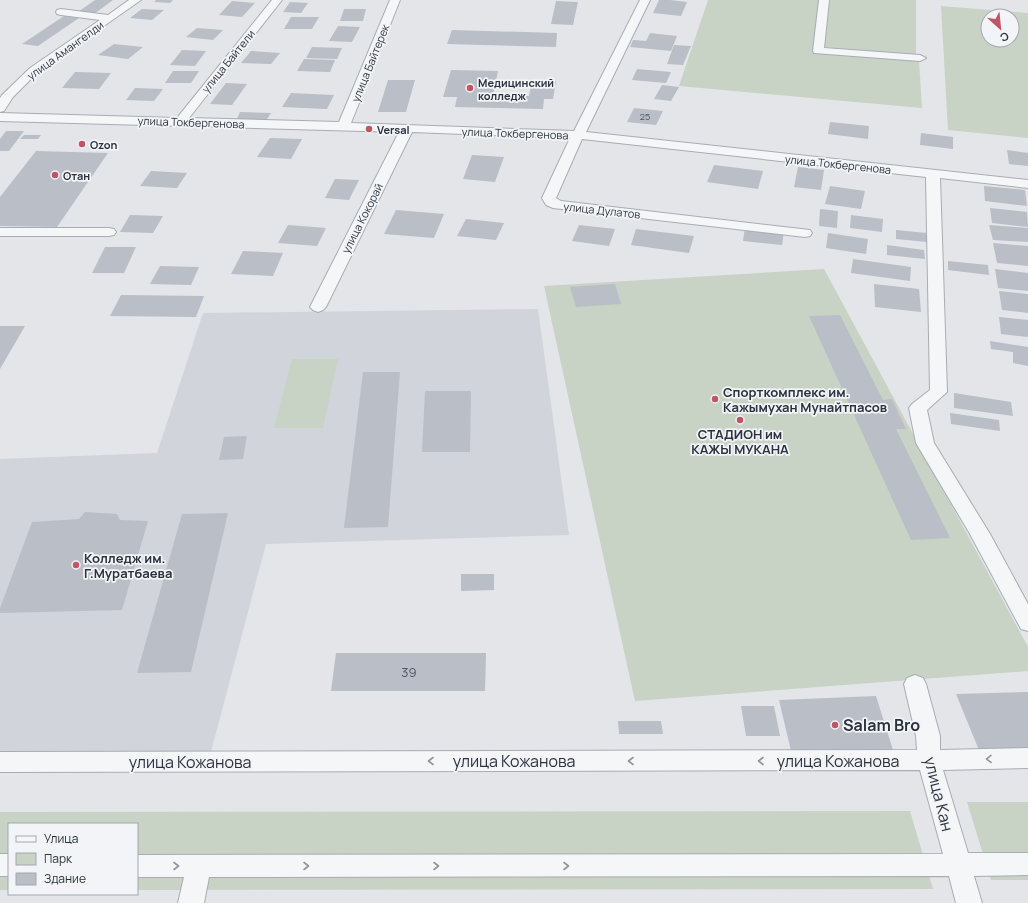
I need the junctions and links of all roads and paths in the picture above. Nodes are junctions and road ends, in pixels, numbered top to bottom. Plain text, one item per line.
1 (136, 0) edge
2 (277, 0) edge
3 (395, 0) edge
4 (645, 0) edge
5 (824, 0) edge
6 (61, 12) dead end
7 (109, 18) junction
8 (920, 58) dead end
9 (4, 95) edge
10 (0, 108) edge
11 (0, 117) edge
12 (180, 122) junction
13 (344, 126) junction
14 (407, 129) junction
15 (578, 135) junction
16 (933, 174) junction
17 (1028, 184) edge
18 (0, 232) edge
19 (110, 232) dead end
20 (805, 232) dead end
21 (318, 307) dead end
22 (1028, 623) edge
23 (915, 684) dead end
24 (1028, 758) edge
25 (930, 760) junction
26 (0, 762) edge
27 (1028, 864) edge
28 (957, 865) junction
29 (138, 866) edge
30 (199, 866) junction
31 (191, 903) edge
32 (968, 903) edge

1 - 7 street, улица Амангелди
2 - 12 street, улица Байтели
3 - 13 street, улица Байтерек
4 - 15 street, улица Дулатов
5 - 8 street
6 - 7 street
7 - 9 street, улица Амангелди
9 - 10 street, улица Амангелди
11 - 12 street, улица Токбергенова
12 - 13 street, улица Токбергенова
13 - 14 street, улица Токбергенова
14 - 15 street, улица Токбергенова
14 - 21 street, улица Кокорай
15 - 16 street, улица Токбергенова
15 - 20 street, улица Дулатов
16 - 17 street, улица Токбергенова
16 - 22 street
18 - 19 street
23 - 25 street, улица Кан
24 -> 25 street, улица Кожанова
25 -> 26 street, улица Кожанова
25 - 28 street, улица Кан
27 - 28 street
30 -> 28 street
28 - 32 street, улица Кан
29 -> 30 street
30 - 31 street

